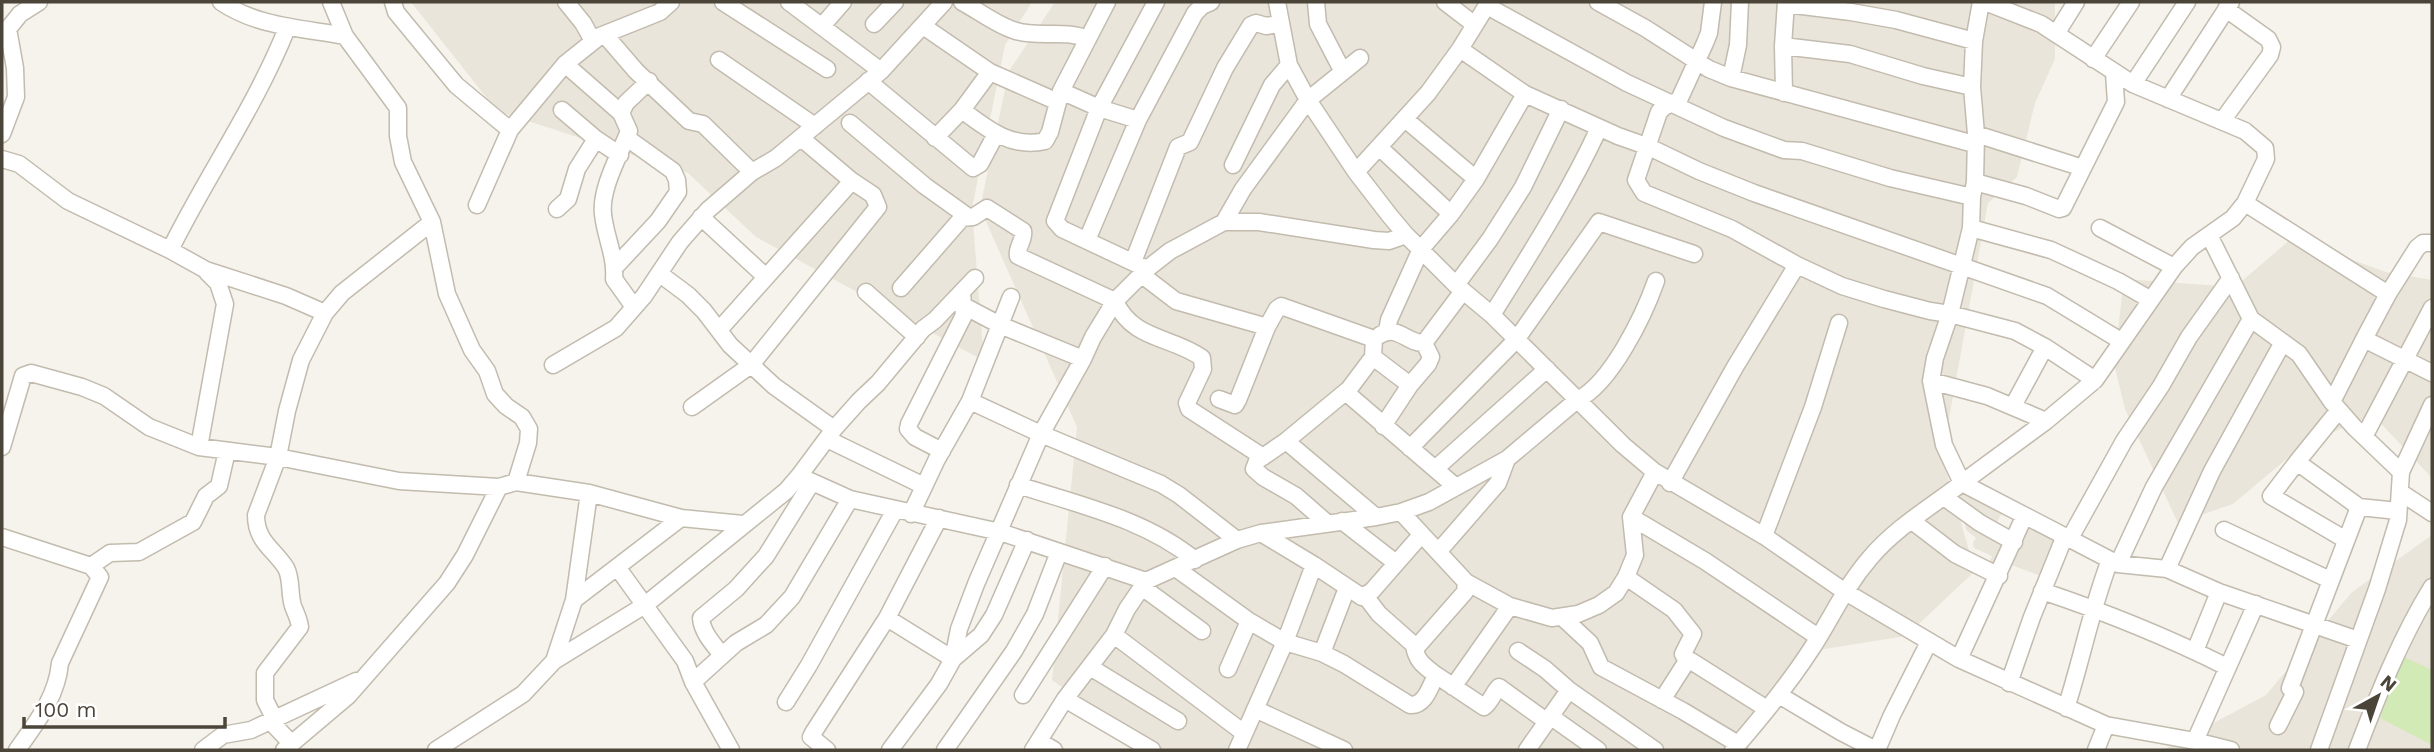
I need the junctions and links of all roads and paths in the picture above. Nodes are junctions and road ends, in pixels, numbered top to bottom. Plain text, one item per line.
1 (39, 2) edge
2 (221, 2) edge
3 (331, 2) edge
4 (393, 2) edge
5 (566, 2) edge
6 (723, 2) edge
7 (792, 2) edge
8 (843, 2) edge
9 (895, 2) edge
10 (944, 2) edge
11 (962, 2) edge
12 (1107, 2) edge
13 (1156, 2) edge
14 (1211, 2) edge
15 (1277, 2) edge
16 (1316, 2) edge
17 (1445, 2) edge
18 (1598, 2) edge
19 (1713, 2) edge
20 (1740, 2) edge
21 (1983, 2) edge
22 (2076, 2) edge
23 (2131, 2) edge
24 (2187, 2) edge
25 (1786, 3) edge
26 (663, 4) edge
27 (1488, 4) edge
28 (2228, 6) edge
29 (874, 24) dead end
30 (1280, 24) junction
31 (1475, 25) junction
32 (822, 26) junction
33 (923, 26) junction
34 (287, 28) junction
35 (2056, 34) junction
36 (345, 36) junction
37 (599, 38) junction
38 (1088, 39) junction
39 (1974, 41) junction
40 (1783, 46) junction
41 (1460, 49) junction
42 (1360, 58) dead end
43 (719, 60) dead end
44 (2093, 60) junction
45 (1696, 62) junction
46 (565, 64) junction
47 (1289, 65) junction
48 (827, 69) dead end
49 (990, 72) junction
50 (1343, 72) junction
51 (2114, 73) junction
52 (874, 76) junction
53 (1731, 78) junction
54 (649, 82) junction
55 (2133, 84) junction
56 (1972, 87) junction
57 (1784, 93) junction
58 (1525, 94) junction
59 (1060, 97) junction
60 (2168, 99) junction
61 (1308, 100) junction
62 (1671, 105) junction
63 (1099, 108) junction
64 (1561, 109) junction
65 (562, 110) dead end
66 (962, 110) junction
67 (621, 113) junction
68 (1405, 119) junction
69 (1138, 120) junction
70 (2222, 121) junction
71 (850, 123) dead end
72 (814, 126) junction
73 (1599, 128) junction
74 (510, 130) junction
75 (2, 134) edge
76 (996, 134) junction
77 (626, 138) junction
78 (801, 138) junction
79 (934, 138) junction
80 (596, 139) junction
81 (1975, 139) junction
82 (1379, 147) junction
83 (1649, 147) junction
84 (620, 155) junction
85 (2, 159) edge
86 (1233, 165) dead end
87 (2083, 168) junction
88 (752, 172) junction
89 (1356, 172) junction
90 (1476, 179) junction
91 (852, 181) junction
92 (1973, 189) junction
93 (2245, 203) junction
94 (477, 205) dead end
95 (557, 209) dead end
96 (1451, 215) junction
97 (968, 216) junction
98 (701, 217) junction
99 (432, 222) junction
100 (1224, 222) junction
101 (1971, 228) junction
102 (2100, 229) dead end
103 (1406, 235) junction
104 (2209, 235) junction
105 (1087, 240) junction
106 (2432, 243) edge
107 (1421, 249) junction
108 (170, 250) junction
109 (1694, 254) dead end
110 (1797, 265) junction
111 (615, 267) junction
112 (1960, 267) junction
113 (2174, 267) junction
114 (1141, 269) junction
115 (206, 271) junction
116 (660, 274) junction
117 (766, 277) junction
118 (975, 278) dead end
119 (2231, 278) junction
120 (1656, 281) dead end
121 (901, 288) dead end
122 (1460, 288) junction
123 (866, 292) dead end
124 (2388, 294) junction
125 (1011, 297) dead end
126 (963, 299) junction
127 (2151, 300) junction
128 (1115, 301) junction
129 (634, 307) junction
130 (2432, 308) edge
131 (325, 313) junction
132 (1950, 314) junction
133 (1492, 315) junction
134 (2251, 319) junction
135 (1839, 323) dead end
136 (1000, 325) junction
137 (1267, 327) junction
138 (719, 330) junction
139 (1380, 335) junction
140 (917, 337) junction
141 (2364, 339) junction
142 (1516, 340) junction
143 (2121, 341) junction
144 (2283, 342) junction
145 (1424, 343) junction
146 (2045, 347) junction
147 (1373, 357) junction
148 (1083, 359) junction
149 (2404, 359) junction
150 (553, 365) dead end
151 (751, 365) junction
152 (1547, 369) junction
153 (2432, 373) edge
154 (2095, 380) junction
155 (1931, 382) junction
156 (1410, 385) junction
157 (1349, 389) junction
158 (1219, 399) dead end
159 (1577, 400) junction
160 (970, 401) junction
161 (2432, 405) edge
162 (2013, 406) junction
163 (2336, 406) junction
164 (692, 407) dead end
165 (2046, 421) junction
166 (2428, 424) edge
167 (1383, 426) junction
168 (831, 434) junction
169 (1041, 434) junction
170 (2365, 435) junction
171 (1286, 441) junction
172 (2, 447) edge
173 (199, 447) junction
174 (1410, 448) junction
175 (227, 451) junction
176 (942, 451) junction
177 (278, 457) junction
178 (1263, 457) junction
179 (1507, 459) junction
180 (2297, 462) junction
181 (1435, 469) junction
182 (1655, 472) junction
183 (2401, 472) junction
184 (806, 479) junction
185 (516, 482) junction
186 (1670, 483) junction
187 (1962, 483) junction
188 (1018, 485) junction
189 (924, 486) junction
190 (499, 487) junction
191 (1456, 487) junction
192 (2400, 492) junction
193 (589, 493) junction
194 (1944, 497) junction
195 (850, 499) junction
196 (2359, 507) junction
197 (2398, 511) junction
198 (903, 512) junction
199 (1401, 512) junction
200 (2432, 513) edge
201 (1376, 517) junction
202 (1632, 517) junction
203 (2024, 517) junction
204 (681, 518) junction
205 (939, 518) junction
206 (1912, 521) junction
207 (1335, 522) junction
208 (743, 524) junction
209 (2224, 530) dead end
210 (1000, 532) junction
211 (1261, 533) junction
212 (1421, 535) junction
213 (1764, 536) junction
214 (2, 537) edge
215 (2067, 539) junction
216 (1027, 540) junction
217 (1237, 540) junction
218 (2346, 540) junction
219 (2014, 541) junction
220 (1059, 552) junction
221 (1438, 552) junction
222 (1195, 560) junction
223 (2114, 562) junction
224 (1396, 563) junction
225 (1314, 565) junction
226 (91, 566) junction
227 (1105, 566) junction
228 (617, 567) junction
229 (1177, 569) junction
230 (2167, 569) junction
231 (1999, 576) junction
232 (1626, 577) junction
233 (2330, 580) junction
234 (1466, 582) junction
235 (1144, 584) junction
236 (2432, 587) edge
237 (1347, 588) junction
238 (1844, 591) junction
239 (2042, 591) junction
240 (2219, 592) junction
241 (1366, 597) junction
242 (573, 600) junction
243 (2256, 604) junction
244 (645, 605) junction
245 (1510, 607) junction
246 (2092, 608) junction
247 (1562, 617) junction
248 (887, 618) junction
249 (1249, 621) junction
250 (2313, 624) junction
251 (1202, 631) dead end
252 (1114, 635) junction
253 (1818, 637) junction
254 (2358, 640) junction
255 (1285, 642) junction
256 (1929, 642) junction
257 (1415, 649) junction
258 (1518, 651) dead end
259 (2195, 651) junction
260 (1322, 653) junction
261 (722, 655) junction
262 (953, 659) junction
263 (1959, 659) junction
264 (554, 661) junction
265 (1686, 661) junction
266 (1090, 667) junction
267 (2227, 667) junction
268 (1228, 669) dead end
269 (1436, 676) junction
270 (362, 678) junction
271 (693, 682) junction
272 (2009, 683) junction
273 (1452, 687) junction
274 (1569, 690) junction
275 (1023, 695) dead end
276 (1779, 695) junction
277 (1065, 699) junction
278 (1662, 700) junction
279 (786, 702) dead end
280 (2066, 708) junction
281 (1255, 709) junction
282 (1767, 709) junction
283 (1548, 718) junction
284 (272, 720) junction
285 (1178, 721) dead end
286 (2106, 725) junction
287 (2277, 726) dead end
288 (1244, 733) junction
289 (2195, 741) junction
290 (287, 746) edge
291 (1036, 746) edge
292 (1735, 747) edge
293 (1532, 748) edge
294 (17, 750) edge
295 (203, 750) edge
296 (438, 750) edge
297 (731, 750) edge
298 (827, 750) edge
299 (890, 750) edge
300 (945, 750) edge
301 (1054, 750) edge
302 (1152, 750) edge
303 (1237, 750) edge
304 (1343, 750) edge
305 (1598, 750) edge
306 (1654, 750) edge
307 (1877, 750) edge
308 (2096, 750) edge
309 (2231, 750) edge
310 (2319, 750) edge
311 (2357, 750) edge

1 - 75 street
2 - 34 street
3 - 36 street
4 - 74 street
5 - 37 street
6 - 48 street
7 - 32 street
8 - 32 street
9 - 29 street
10 - 33 street
11 - 38 street
12 - 38 street
13 - 63 street
14 - 69 street
15 - 30 street
16 - 50 street
17 - 31 street
18 - 45 street
19 - 45 street
20 - 53 street
21 - 35 street
21 - 39 street
22 - 35 street
23 - 44 street
24 - 55 street
25 - 39 street
25 - 40 street
26 - 37 street
27 - 31 street
27 - 62 street
28 - 60 street
28 - 70 street
30 - 47 street
30 - 114 street
31 - 41 street
32 - 52 street
33 - 49 street
33 - 52 street
34 - 36 street
34 - 108 street
35 - 44 street
36 - 99 street
37 - 46 street
37 - 54 street
38 - 59 street
39 - 56 street
40 - 56 street
40 - 57 street
41 - 58 street
41 - 68 street
42 - 50 street
43 - 72 street
44 - 51 street
45 - 53 street
45 - 62 street
46 - 67 street
46 - 74 street
47 - 61 street
47 - 86 street
49 - 59 street
49 - 66 street
50 - 61 street
51 - 55 street
51 - 87 street
52 - 72 street
52 - 79 street
53 - 57 street
54 - 67 street
54 - 88 street
55 - 60 street
56 - 81 street
57 - 81 street
58 - 64 street
58 - 90 street
59 - 63 street
59 - 76 street
60 - 70 street
61 - 89 street
61 - 100 street
62 - 83 street
62 - 92 street
63 - 69 street
63 - 105 street
64 - 73 street
64 - 122 street
65 - 80 street
66 - 76 street
66 - 79 street
67 - 77 street
68 - 82 street
68 - 90 street
69 - 105 street
70 - 93 street
71 - 97 street
72 - 78 street
73 - 83 street
73 - 133 street
74 - 94 street
76 - 79 street
77 - 84 street
77 - 111 street
78 - 88 street
78 - 91 street
80 - 84 street
80 - 95 street
81 - 87 street
81 - 92 street
82 - 89 street
82 - 96 street
83 - 110 street
83 - 112 street
84 - 111 street
85 - 108 street
87 - 92 street
88 - 98 street
89 - 103 street
90 - 96 street
91 - 117 street
91 - 151 street
92 - 101 street
93 - 104 street
93 - 124 street
96 - 107 street
97 - 121 street
97 - 128 street
98 - 116 street
98 - 117 street
99 - 131 street
99 - 185 street
100 - 103 street
100 - 114 street
101 - 112 street
101 - 127 street
102 - 113 street
103 - 107 street
104 - 113 street
104 - 119 street
105 - 114 street
106 - 124 street
107 - 122 street
107 - 139 street
108 - 115 street
109 - 142 street
110 - 132 street
110 - 186 street
111 - 129 street
112 - 132 street
112 - 143 street
113 - 127 street
114 - 128 street
114 - 137 street
115 - 131 street
115 - 173 street
116 - 129 street
116 - 138 street
117 - 138 street
118 - 126 street
119 - 134 street
119 - 215 street
120 - 159 street
122 - 133 street
122 - 145 street
123 - 140 street
124 - 141 street
125 - 136 street
126 - 136 street
126 - 140 street
126 - 176 street
127 - 143 street
128 - 148 street
128 - 178 street
129 - 150 street
130 - 149 street
131 - 177 street
132 - 146 street
132 - 155 street
133 - 142 street
134 - 144 street
134 - 223 street
135 - 213 street
136 - 148 street
136 - 160 street
137 - 139 street
137 - 158 street
138 - 151 street
139 - 145 street
139 - 147 street
140 - 168 street
141 - 149 street
141 - 163 street
142 - 152 street
142 - 174 street
143 - 154 street
144 - 163 street
144 - 230 street
145 - 156 street
146 - 154 street
146 - 162 street
147 - 156 street
147 - 157 street
148 - 169 street
149 - 153 street
149 - 170 street
151 - 164 street
151 - 168 street
152 - 159 street
152 - 181 street
154 - 165 street
155 - 162 street
155 - 187 street
156 - 167 street
157 - 167 street
157 - 171 street
159 - 179 street
159 - 182 street
160 - 169 street
160 - 176 street
161 - 166 street
162 - 165 street
163 - 170 street
163 - 180 street
165 - 187 street
166 - 183 street
167 - 174 street
168 - 184 street
168 - 189 street
169 - 188 street
169 - 217 street
170 - 183 street
171 - 178 street
171 - 201 street
172 - 173 street
173 - 175 street
174 - 181 street
175 - 177 street
175 - 226 street
176 - 189 street
177 - 190 street
177 - 284 street
178 - 207 street
179 - 191 street
179 - 221 street
180 - 196 street
180 - 218 street
181 - 191 street
182 - 186 street
182 - 202 street
183 - 192 street
184 - 195 street
184 - 208 street
184 - 261 street
185 - 190 street
185 - 193 street
186 - 213 street
187 - 194 street
187 - 203 street
188 - 210 street
188 - 222 street
189 - 198 street
190 - 270 street
191 - 199 street
192 - 197 street
192 - 200 street
193 - 204 street
193 - 242 street
194 - 206 street
194 - 219 street
195 - 198 street
195 - 261 street
196 - 197 street
196 - 218 street
197 - 254 street
198 - 205 street
198 - 279 street
199 - 201 street
199 - 212 street
201 - 207 street
202 - 232 street
202 - 253 street
203 - 215 street
203 - 219 street
204 - 208 street
204 - 228 street
205 - 210 street
205 - 248 street
206 - 231 street
206 - 238 street
207 - 211 street
207 - 224 street
208 - 244 street
209 - 233 street
210 - 216 street
210 - 262 street
211 - 217 street
211 - 225 street
212 - 221 street
212 - 224 street
213 - 238 street
214 - 226 street
215 - 223 street
215 - 239 street
216 - 220 street
216 - 262 street
217 - 222 street
218 - 233 street
219 - 231 street
220 - 227 street
220 - 300 street
221 - 234 street
222 - 229 street
223 - 230 street
223 - 246 street
224 - 241 street
225 - 237 street
225 - 255 street
226 - 294 street
227 - 235 street
227 - 275 street
228 - 242 street
228 - 244 street
229 - 235 street
229 - 249 street
230 - 240 street
231 - 263 street
232 - 247 street
232 - 265 street
233 - 250 street
234 - 245 street
234 - 257 street
235 - 251 street
235 - 252 street
236 - 311 street
237 - 241 street
237 - 260 street
238 - 253 street
238 - 256 street
239 - 246 street
239 - 272 street
240 - 243 street
240 - 259 street
241 - 257 street
242 - 264 street
243 - 250 street
243 - 267 street
244 - 264 street
244 - 271 street
245 - 247 street
245 - 273 street
246 - 259 street
246 - 280 street
247 - 278 street
248 - 262 street
248 - 298 street
249 - 255 street
249 - 268 street
250 - 254 street
250 - 287 street
252 - 266 street
252 - 288 street
253 - 276 street
254 - 310 street
255 - 260 street
255 - 281 street
256 - 263 street
256 - 307 street
257 - 269 street
258 - 274 street
259 - 267 street
260 - 269 street
261 - 271 street
262 - 299 street
263 - 272 street
264 - 296 street
265 - 278 street
265 - 282 street
266 - 277 street
266 - 285 street
267 - 289 street
269 - 273 street
270 - 284 street
270 - 290 street
271 - 297 street
272 - 280 street
273 - 283 street
274 - 283 street
274 - 306 street
276 - 282 street
276 - 307 street
277 - 291 street
277 - 302 street
278 - 292 street
280 - 286 street
281 - 288 street
281 - 304 street
282 - 292 street
283 - 293 street
283 - 305 street
284 - 290 street
284 - 295 street
286 - 289 street
286 - 308 street
288 - 303 street
289 - 309 street
291 - 301 street

